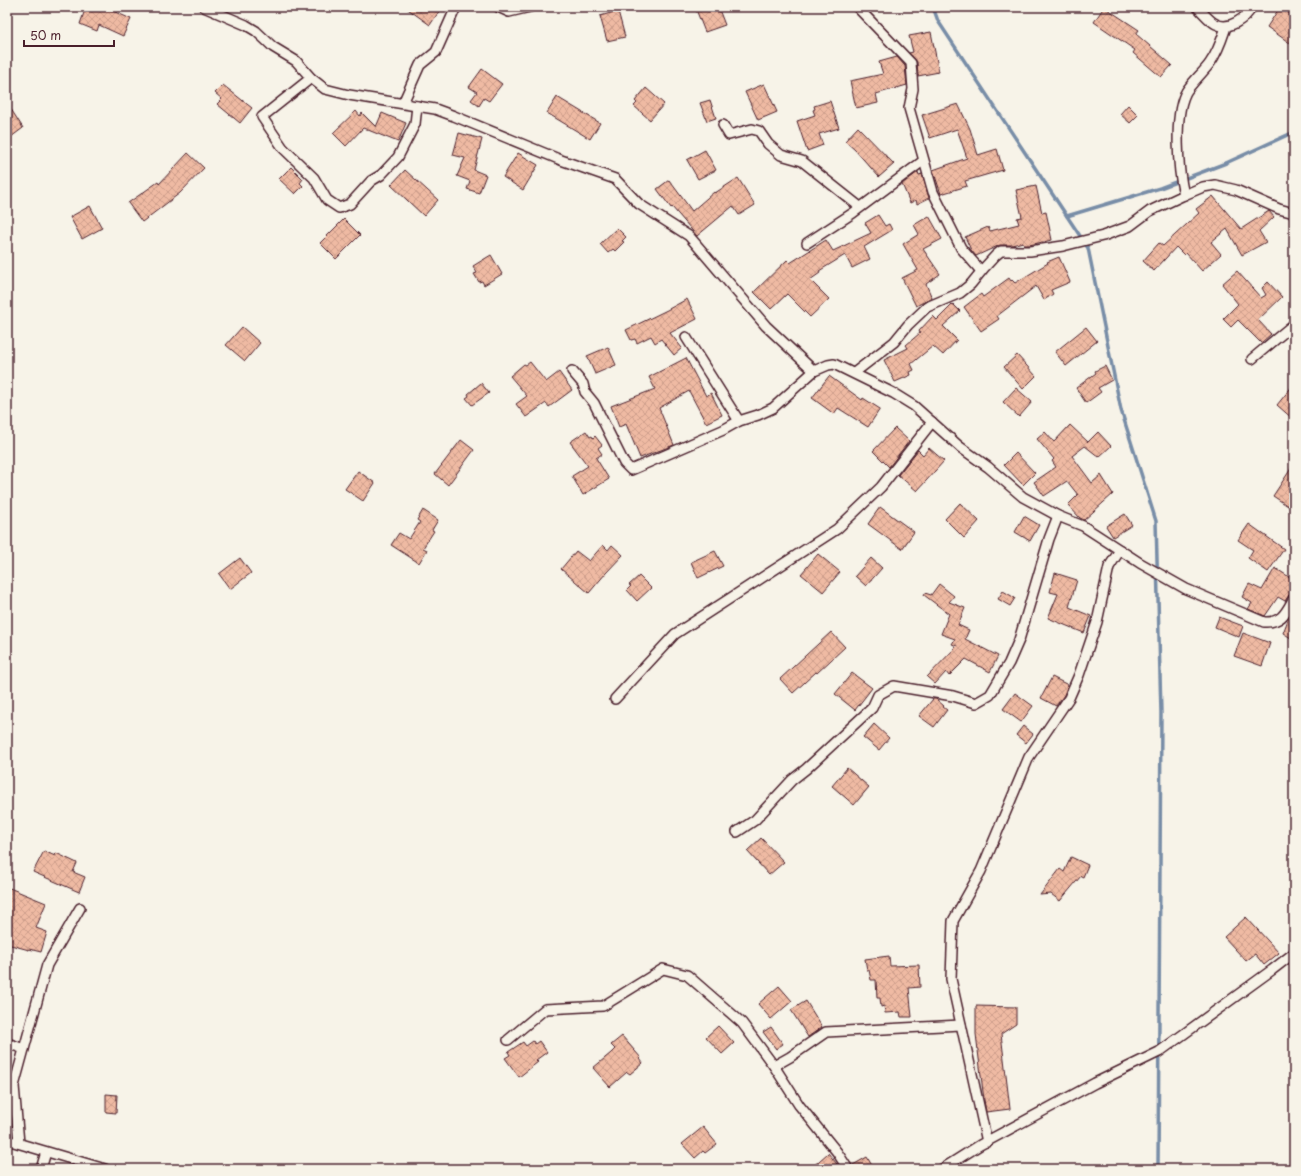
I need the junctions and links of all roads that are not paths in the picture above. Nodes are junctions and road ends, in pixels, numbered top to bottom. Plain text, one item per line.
1 (204, 7) edge
2 (456, 7) edge
3 (498, 7) edge
4 (530, 7) edge
5 (857, 7) edge
6 (1197, 7) edge
7 (1252, 7) edge
8 (1226, 27) junction
9 (311, 78) junction
10 (403, 103) junction
11 (417, 106) junction
12 (723, 125) dead end
13 (923, 161) junction
14 (1184, 195) junction
15 (860, 207) junction
16 (1294, 213) edge
17 (807, 243) dead end
18 (981, 271) junction
19 (1294, 324) edge
20 (686, 337) dead end
21 (1252, 359) dead end
22 (572, 371) dead end
23 (814, 371) junction
24 (854, 373) junction
25 (739, 421) junction
26 (932, 422) junction
27 (1058, 516) junction
28 (1120, 550) junction
29 (1294, 598) edge
30 (615, 699) dead end
31 (738, 832) dead end
32 (80, 908) dead end
33 (1294, 953) edge
34 (961, 1025) junction
35 (508, 1040) dead end
36 (7, 1043) edge
37 (24, 1049) junction
38 (774, 1066) junction
39 (7, 1140) edge
40 (987, 1142) junction
41 (19, 1143) junction
42 (46, 1152) junction
43 (41, 1169) edge
44 (105, 1169) edge
45 (848, 1169) edge
46 (942, 1169) edge

1 - 9 street
2 - 10 street
3 - 4 street
5 - 13 street
6 - 8 street
7 - 8 street
8 - 14 street
9 - 10 street
9 - 11 street
10 - 11 street
11 - 23 street
12 - 15 street
13 - 15 street
13 - 18 street
14 - 16 street
14 - 18 street
15 - 17 street
18 - 24 street
19 - 21 street
20 - 25 street
22 - 25 street
23 - 24 street
23 - 25 street
24 - 26 street
26 - 27 street
26 - 30 street
27 - 28 street
27 - 31 street
28 - 29 street
28 - 34 street
32 - 37 street
33 - 40 street
34 - 38 street
34 - 40 street
35 - 38 street
36 - 37 street
37 - 41 street
38 - 45 street
39 - 41 street
40 - 46 street
41 - 42 street
42 - 43 street
42 - 44 street

